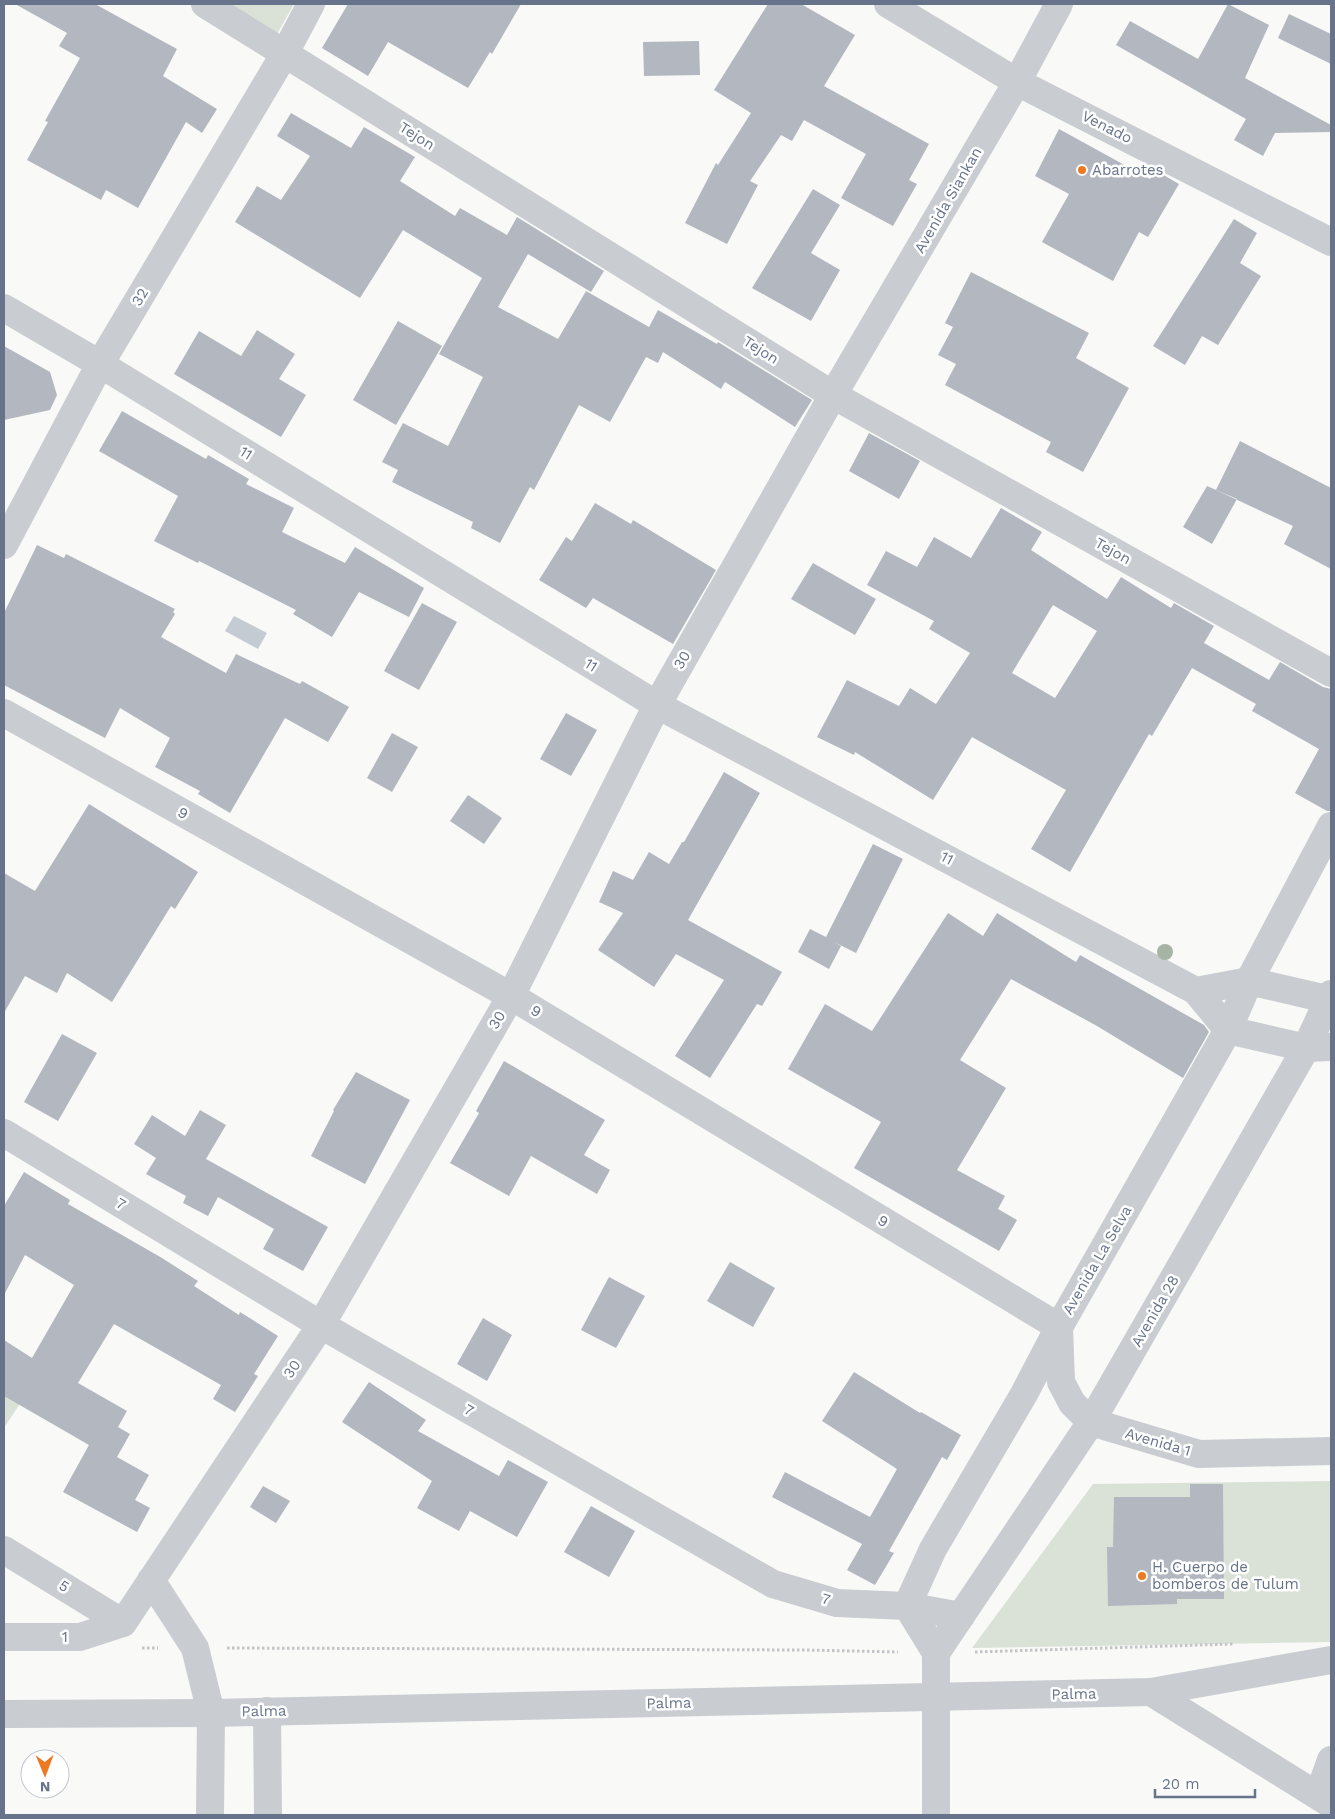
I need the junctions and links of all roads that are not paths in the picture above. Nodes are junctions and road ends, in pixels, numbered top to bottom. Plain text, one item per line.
1 (205, 4) edge
2 (311, 4) edge
3 (888, 4) edge
4 (1059, 4) edge
5 (285, 53) junction
6 (1018, 82) junction
7 (1331, 242) edge
8 (4, 308) edge
9 (100, 364) junction
10 (833, 395) junction
11 (4, 545) edge
12 (1331, 672) edge
13 (657, 705) junction
14 (4, 713) edge
15 (1331, 826) edge
16 (1249, 981) junction
17 (1196, 990) junction
18 (511, 996) junction
19 (1330, 998) edge
20 (1228, 1030) junction
21 (1319, 1048) edge
22 (4, 1133) edge
23 (321, 1326) junction
24 (1059, 1327) junction
25 (1091, 1422) junction
26 (1331, 1450) edge
27 (4, 1550) edge
28 (151, 1580) junction
29 (907, 1606) junction
30 (961, 1616) junction
31 (123, 1623) junction
32 (4, 1637) edge
33 (936, 1653) junction
34 (1331, 1660) edge
35 (1151, 1692) junction
36 (936, 1697) junction
37 (267, 1711) junction
38 (211, 1713) junction
39 (4, 1714) edge
40 (1331, 1760) edge
41 (1325, 1800) edge
42 (210, 1815) edge
43 (268, 1815) edge
44 (936, 1815) edge

1 - 5 street, Tejon
2 - 5 street, 32
3 - 6 street, Venado
4 - 6 street, Avenida Siankan
5 - 9 street, 32
5 - 10 street, Tejon
6 - 7 street, Venado
6 - 10 street, Avenida Siankan
8 - 9 street, 11
9 - 11 street, 32
9 - 13 street, 11
10 - 12 street, Tejon
10 - 13 street, 30
13 - 17 street, 11
13 - 18 street, 30
14 - 18 street, 9
15 - 16 street, Avenida La Selva
16 - 17 street
16 - 19 street
16 - 20 street, Avenida La Selva
17 - 20 street
18 - 23 street, 30
18 - 24 street, 9
19 - 21 street, Avenida 28
20 - 21 street
20 - 24 street, Avenida La Selva
21 - 25 street, Avenida 28
22 - 23 street, 7
23 - 28 street, 30
23 - 29 street, 7
24 - 25 street, Avenida 1
24 - 29 street, Avenida La Selva
25 - 26 street, Avenida 1
25 - 30 street, Avenida 28
27 - 31 street, 5
28 - 31 street, 30
28 - 38 street
29 - 30 street, 7
29 - 33 street
30 - 33 street
31 - 32 street, 1
33 - 36 street
34 - 35 street, Palma
35 - 36 street, Palma
35 - 41 street
36 - 37 street, Palma
36 - 44 street
37 - 38 street, Palma
37 - 43 street
38 - 39 street, Palma
38 - 42 street
40 - 41 street

